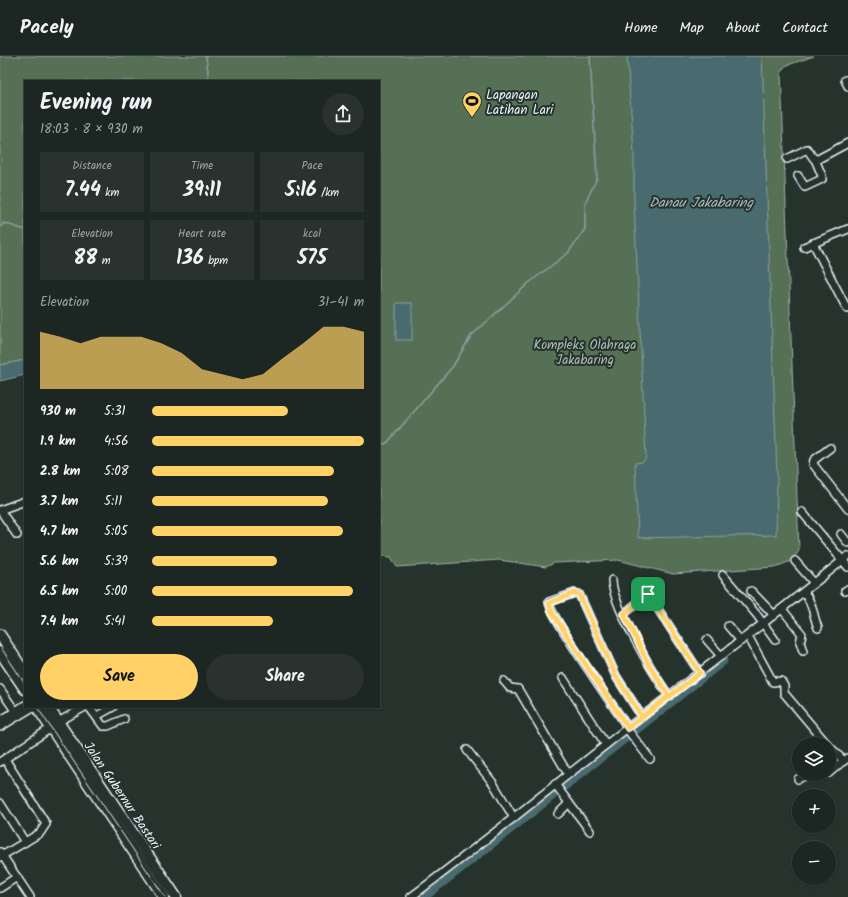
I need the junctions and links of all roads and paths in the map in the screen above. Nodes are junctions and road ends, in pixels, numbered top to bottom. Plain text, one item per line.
1 (848, 143) edge
2 (787, 159) dead end
3 (815, 160) junction
4 (798, 176) dead end
5 (848, 229) edge
6 (813, 244) junction
7 (804, 247) dead end
8 (847, 309) edge
9 (830, 448) dead end
10 (24, 501) edge
11 (848, 509) edge
12 (0, 510) edge
13 (802, 512) dead end
14 (841, 534) dead end
15 (17, 535) dead end
16 (848, 542) edge
17 (843, 557) edge
18 (795, 561) dead end
19 (848, 567) edge
20 (723, 575) dead end
21 (809, 578) junction
22 (612, 580) dead end
23 (655, 588) dead end
24 (751, 590) dead end
25 (804, 592) junction
26 (648, 594) junction
27 (782, 609) junction
28 (624, 614) junction
29 (774, 615) junction
30 (764, 624) junction
31 (728, 626) dead end
32 (818, 628) dead end
33 (0, 635) edge
34 (748, 636) junction
35 (706, 640) dead end
36 (775, 640) dead end
37 (741, 641) junction
38 (803, 651) dead end
39 (0, 652) edge
40 (721, 656) junction
41 (24, 671) edge
42 (700, 673) junction
43 (563, 678) dead end
44 (504, 681) dead end
45 (24, 688) edge
46 (0, 689) edge
47 (669, 696) junction
48 (48, 708) edge
49 (83, 708) edge
50 (91, 708) edge
51 (110, 708) edge
52 (25, 709) edge
53 (97, 716) junction
54 (642, 717) junction
55 (124, 719) dead end
56 (0, 721) edge
57 (54, 725) junction
58 (626, 725) junction
59 (0, 727) edge
60 (821, 737) edge
61 (606, 745) junction
62 (467, 750) dead end
63 (836, 752) edge
64 (650, 759) dead end
65 (3, 760) edge
66 (846, 760) edge
67 (836, 768) edge
68 (568, 774) junction
69 (558, 788) junction
70 (0, 802) edge
71 (569, 804) junction
72 (558, 814) dead end
73 (514, 818) junction
74 (590, 831) dead end
75 (130, 838) junction
76 (25, 842) junction
77 (1, 855) edge
78 (17, 877) junction
79 (0, 888) edge
80 (30, 897) edge
81 (164, 897) edge
82 (176, 897) edge
83 (411, 897) edge

1 - 3 street
2 - 3 street
3 - 4 street
5 - 6 street
6 - 7 street
6 - 8 street
9 - 11 street
10 - 12 street
12 - 15 street
13 - 17 street
14 - 16 street
17 - 19 street
17 - 21 street
18 - 21 street
20 - 30 street
21 - 25 street
22 - 28 street
23 - 26 street
24 - 29 street
25 - 27 street
25 - 32 street
26 - 28 street
26 - 42 street
27 - 29 street
27 - 38 street
28 - 47 street
29 - 30 street
30 - 34 street
30 - 36 street
31 - 37 street
33 - 41 highway
34 - 37 street
34 - 60 street
35 - 40 street
37 - 40 street
39 - 45 highway
40 - 42 street
42 - 47 street
43 - 61 street
44 - 68 street
46 - 52 street
47 - 54 street
48 - 57 highway, Jalan Gubernur Bastari
49 - 57 street
50 - 53 street
51 - 53 street
52 - 56 street
52 - 57 highway, Jalan Gubernur Bastari
52 - 59 street
53 - 55 street
54 - 58 street
54 - 58 street
57 - 65 street
57 - 75 highway, Jalan Gubernur Bastari
58 - 61 street
58 - 64 street
61 - 68 street
62 - 73 street
63 - 66 street
65 - 76 street
66 - 67 street
68 - 69 street
69 - 71 street
69 - 73 street
70 - 76 street
71 - 72 street
71 - 74 street
73 - 83 street
75 - 81 highway, Jalan Gubernur Bastari
75 - 82 highway, Jalan Gubernur Bastari
76 - 77 street
77 - 78 street
78 - 79 street
78 - 80 street

